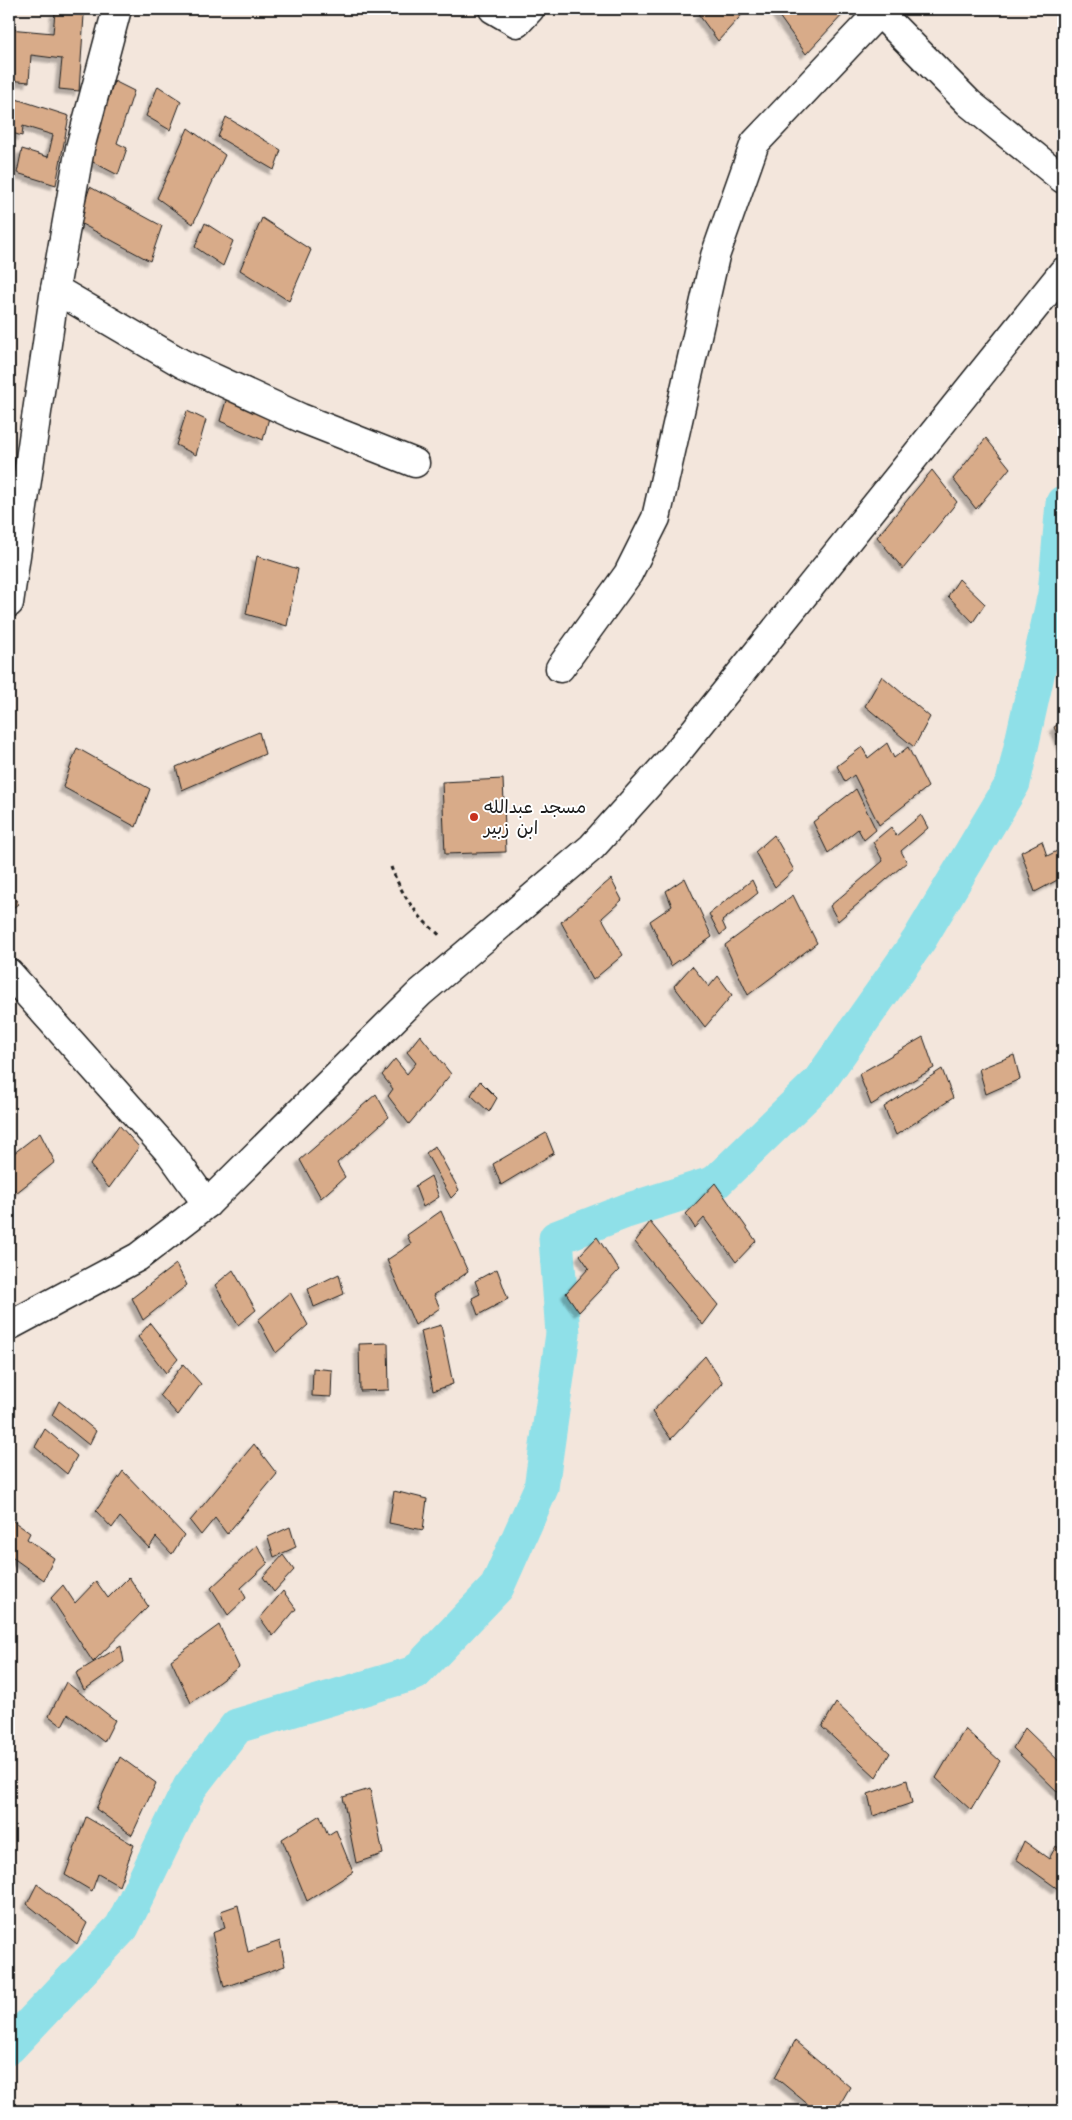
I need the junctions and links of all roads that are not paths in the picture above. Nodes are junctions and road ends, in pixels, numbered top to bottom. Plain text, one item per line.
1 (117, 9) edge
2 (492, 9) edge
3 (530, 9) edge
4 (879, 10) edge
5 (1063, 179) edge
6 (1063, 272) edge
7 (54, 289) junction
8 (415, 463) dead end
9 (9, 600) edge
10 (560, 668) dead end
11 (9, 973) edge
12 (207, 1204) junction
13 (9, 1326) edge

1 - 7 street
2 - 3 street
4 - 5 street
4 - 10 street
6 - 12 street
7 - 8 street
7 - 9 street
11 - 12 street
12 - 13 street

